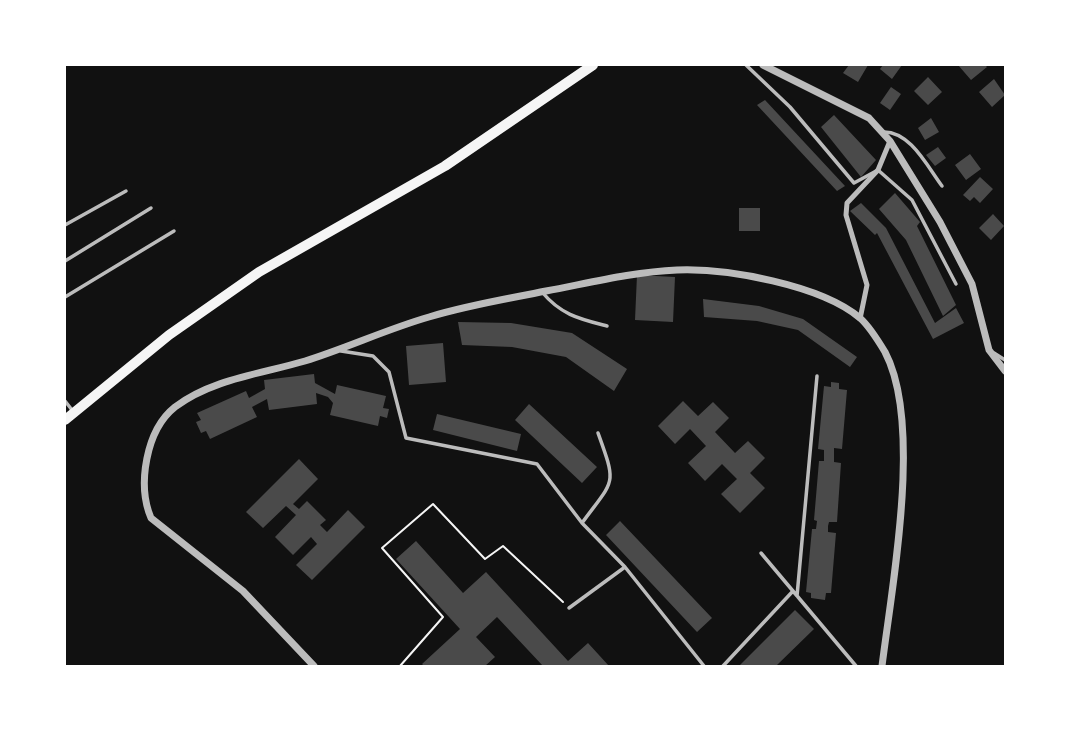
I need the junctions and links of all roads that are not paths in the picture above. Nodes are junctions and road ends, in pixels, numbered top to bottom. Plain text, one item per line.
1 (593, 65) edge
2 (746, 65) edge
3 (763, 65) edge
4 (883, 132) junction
5 (890, 141) junction
6 (878, 170) junction
7 (942, 186) dead end
8 (126, 191) dead end
9 (151, 208) dead end
10 (65, 225) edge
11 (174, 231) dead end
12 (65, 261) edge
13 (956, 284) dead end
14 (542, 292) junction
15 (65, 297) edge
16 (860, 318) junction
17 (607, 326) dead end
18 (336, 350) junction
19 (989, 350) junction
20 (1005, 360) edge
21 (1005, 372) edge
22 (817, 376) dead end
23 (65, 401) edge
24 (73, 412) junction
25 (65, 420) edge
26 (598, 433) dead end
27 (582, 523) junction
28 (761, 553) dead end
29 (625, 567) junction
30 (793, 591) junction
31 (797, 596) junction
32 (569, 608) road end
33 (314, 666) edge
34 (704, 666) edge
35 (723, 666) edge
36 (856, 666) edge
37 (882, 666) edge

1 - 24 main road
2 - 6 lane
3 - 4 street
4 - 5 street
4 - 7 lane
5 - 6 street
5 - 19 street
6 - 13 lane
6 - 16 street
8 - 10 lane
9 - 12 lane
11 - 15 lane
14 - 16 street
14 - 17 lane
14 - 18 street
16 - 37 street
18 - 27 lane
18 - 33 street
19 - 20 lane
19 - 21 street
22 - 31 lane
23 - 24 lane
24 - 25 main road
26 - 27 lane
27 - 29 lane
28 - 30 lane
29 - 32 lane
29 - 34 lane
30 - 31 lane
30 - 35 lane
31 - 36 lane

